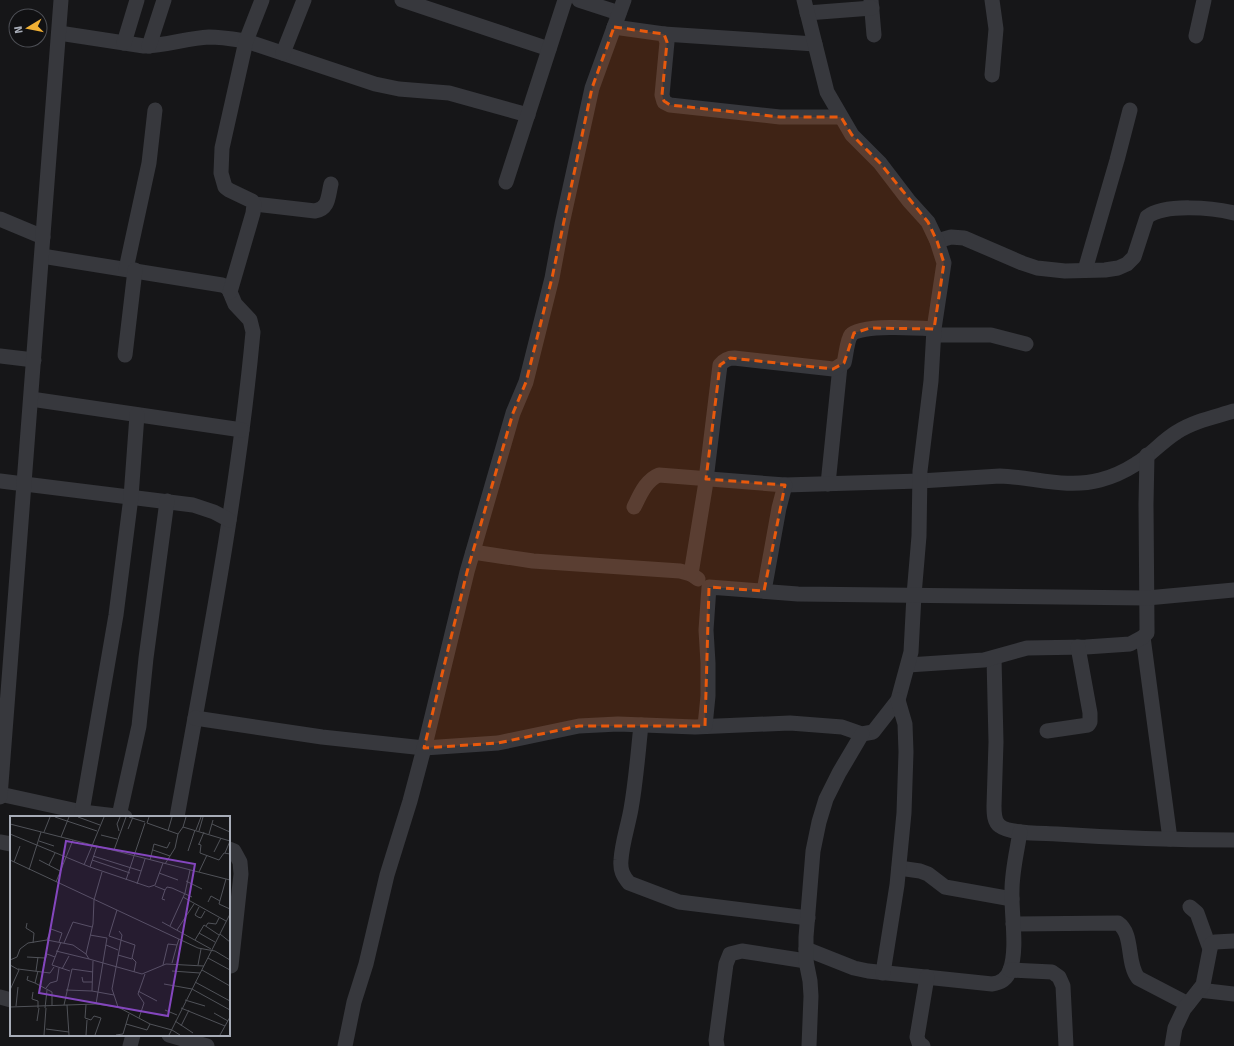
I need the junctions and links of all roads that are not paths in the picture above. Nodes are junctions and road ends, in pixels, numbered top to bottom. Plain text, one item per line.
1 (61, 0) edge
2 (137, 0) edge
3 (164, 0) edge
4 (262, 0) edge
5 (304, 0) edge
6 (402, 0) edge
7 (564, 0) edge
8 (579, 0) edge
9 (992, 0) edge
10 (1204, 0) edge
11 (872, 4) edge
12 (805, 7) edge
13 (619, 14) edge
14 (59, 33) junction
15 (664, 34) junction
16 (874, 35) dead end
17 (1196, 36) dead end
18 (246, 41) junction
19 (124, 43) junction
20 (814, 44) junction
21 (148, 46) junction
22 (549, 49) junction
23 (283, 54) junction
24 (992, 75) dead end
25 (155, 110) dead end
26 (1130, 110) dead end
27 (528, 115) junction
28 (842, 117) junction
29 (506, 182) dead end
30 (332, 184) dead end
31 (254, 204) junction
32 (1234, 213) edge
33 (0, 219) edge
34 (43, 237) junction
35 (937, 241) junction
36 (42, 256) junction
37 (130, 270) junction
38 (1085, 270) junction
39 (230, 292) junction
40 (934, 332) junction
41 (1026, 344) dead end
42 (125, 355) dead end
43 (0, 356) edge
44 (34, 360) junction
45 (840, 366) junction
46 (31, 399) junction
47 (1234, 411) edge
48 (137, 415) junction
49 (242, 430) junction
50 (1147, 455) junction
51 (706, 479) junction
52 (0, 481) edge
53 (920, 481) junction
54 (24, 484) junction
55 (828, 484) junction
56 (785, 485) junction
57 (131, 497) junction
58 (167, 502) junction
59 (634, 507) dead end
60 (229, 520) junction
61 (473, 552) junction
62 (690, 574) junction
63 (709, 587) junction
64 (1234, 590) edge
65 (764, 591) junction
66 (914, 595) junction
67 (1147, 598) junction
68 (1143, 637) junction
69 (1078, 647) junction
70 (994, 658) junction
71 (5, 660) edge
72 (908, 665) junction
73 (898, 700) junction
74 (195, 718) junction
75 (641, 725) junction
76 (705, 726) junction
77 (1047, 731) dead end
78 (862, 734) junction
79 (424, 748) junction
80 (0, 794) edge
81 (0, 797) edge
82 (82, 812) junction
83 (122, 816) edge
84 (177, 816) edge
85 (1020, 832) junction
86 (1170, 839) junction
87 (1234, 840) edge
88 (0, 842) edge
89 (10, 844) edge
90 (230, 849) edge
91 (899, 868) junction
92 (1012, 899) junction
93 (1190, 907) dead end
94 (808, 918) junction
95 (1013, 924) junction
96 (1234, 941) edge
97 (1210, 949) junction
98 (806, 955) junction
99 (230, 966) dead end
100 (1010, 970) junction
101 (883, 973) junction
102 (927, 977) junction
103 (1199, 990) junction
104 (1234, 994) edge
105 (0, 997) edge
106 (10, 1000) edge
107 (1188, 1004) junction
108 (133, 1036) edge
109 (172, 1036) edge
110 (130, 1046) edge
111 (207, 1046) edge
112 (345, 1046) edge
113 (717, 1046) edge
114 (809, 1046) edge
115 (923, 1046) edge
116 (1066, 1046) edge
117 (1172, 1046) edge

1 - 14 street
2 - 19 street
3 - 21 street
4 - 18 street
5 - 23 street
6 - 22 street
7 - 22 street
8 - 13 street
9 - 24 street
10 - 17 street
11 - 12 street
11 - 16 street
12 - 20 street
13 - 15 street
13 - 61 street
14 - 19 street
14 - 34 street
15 - 20 street
15 - 28 street
18 - 21 street
18 - 23 street
18 - 31 street
19 - 21 street
20 - 28 street
22 - 27 street
23 - 27 street
25 - 37 street
26 - 38 street
27 - 29 street
28 - 35 street
30 - 31 street
31 - 39 street
32 - 38 street
33 - 34 street
34 - 36 street
35 - 38 street
35 - 40 street
36 - 37 street
36 - 44 street
37 - 39 street
37 - 42 street
39 - 49 street
40 - 41 street
40 - 45 street
40 - 53 street
43 - 44 street
44 - 46 street
45 - 51 street
45 - 55 street
46 - 48 street
46 - 54 street
47 - 50 street
48 - 49 street
48 - 57 street
49 - 60 street
50 - 53 street
50 - 67 street
51 - 56 street
51 - 59 street
51 - 62 street
52 - 54 street
53 - 55 street
53 - 66 street
54 - 57 street
54 - 71 street
55 - 56 street
56 - 65 street
57 - 58 street
57 - 82 street
58 - 60 street
58 - 83 street
60 - 74 street
61 - 62 street
61 - 79 street
62 - 63 street
63 - 65 street
63 - 76 street
64 - 67 street
65 - 66 street
66 - 67 street
66 - 72 street
67 - 68 street
68 - 69 street
68 - 86 street
69 - 70 street
69 - 77 street
70 - 72 street
70 - 85 street
71 - 80 street
72 - 73 street
73 - 78 street
73 - 91 street
74 - 79 street
74 - 84 street
75 - 76 street
75 - 79 street
75 - 94 street
76 - 78 street
78 - 94 street
79 - 112 street
80 - 81 street
80 - 82 street
82 - 83 street
85 - 86 street
85 - 92 street
86 - 87 street
88 - 89 street
90 - 99 street
91 - 92 street
91 - 101 street
92 - 95 street
93 - 97 street
94 - 98 street
95 - 100 street
95 - 107 street
96 - 97 street
97 - 103 street
98 - 101 street
98 - 113 street
98 - 114 street
100 - 102 street
100 - 116 street
101 - 102 street
102 - 115 street
103 - 104 street
103 - 107 street
105 - 106 street
107 - 117 street
108 - 110 street
109 - 111 street

